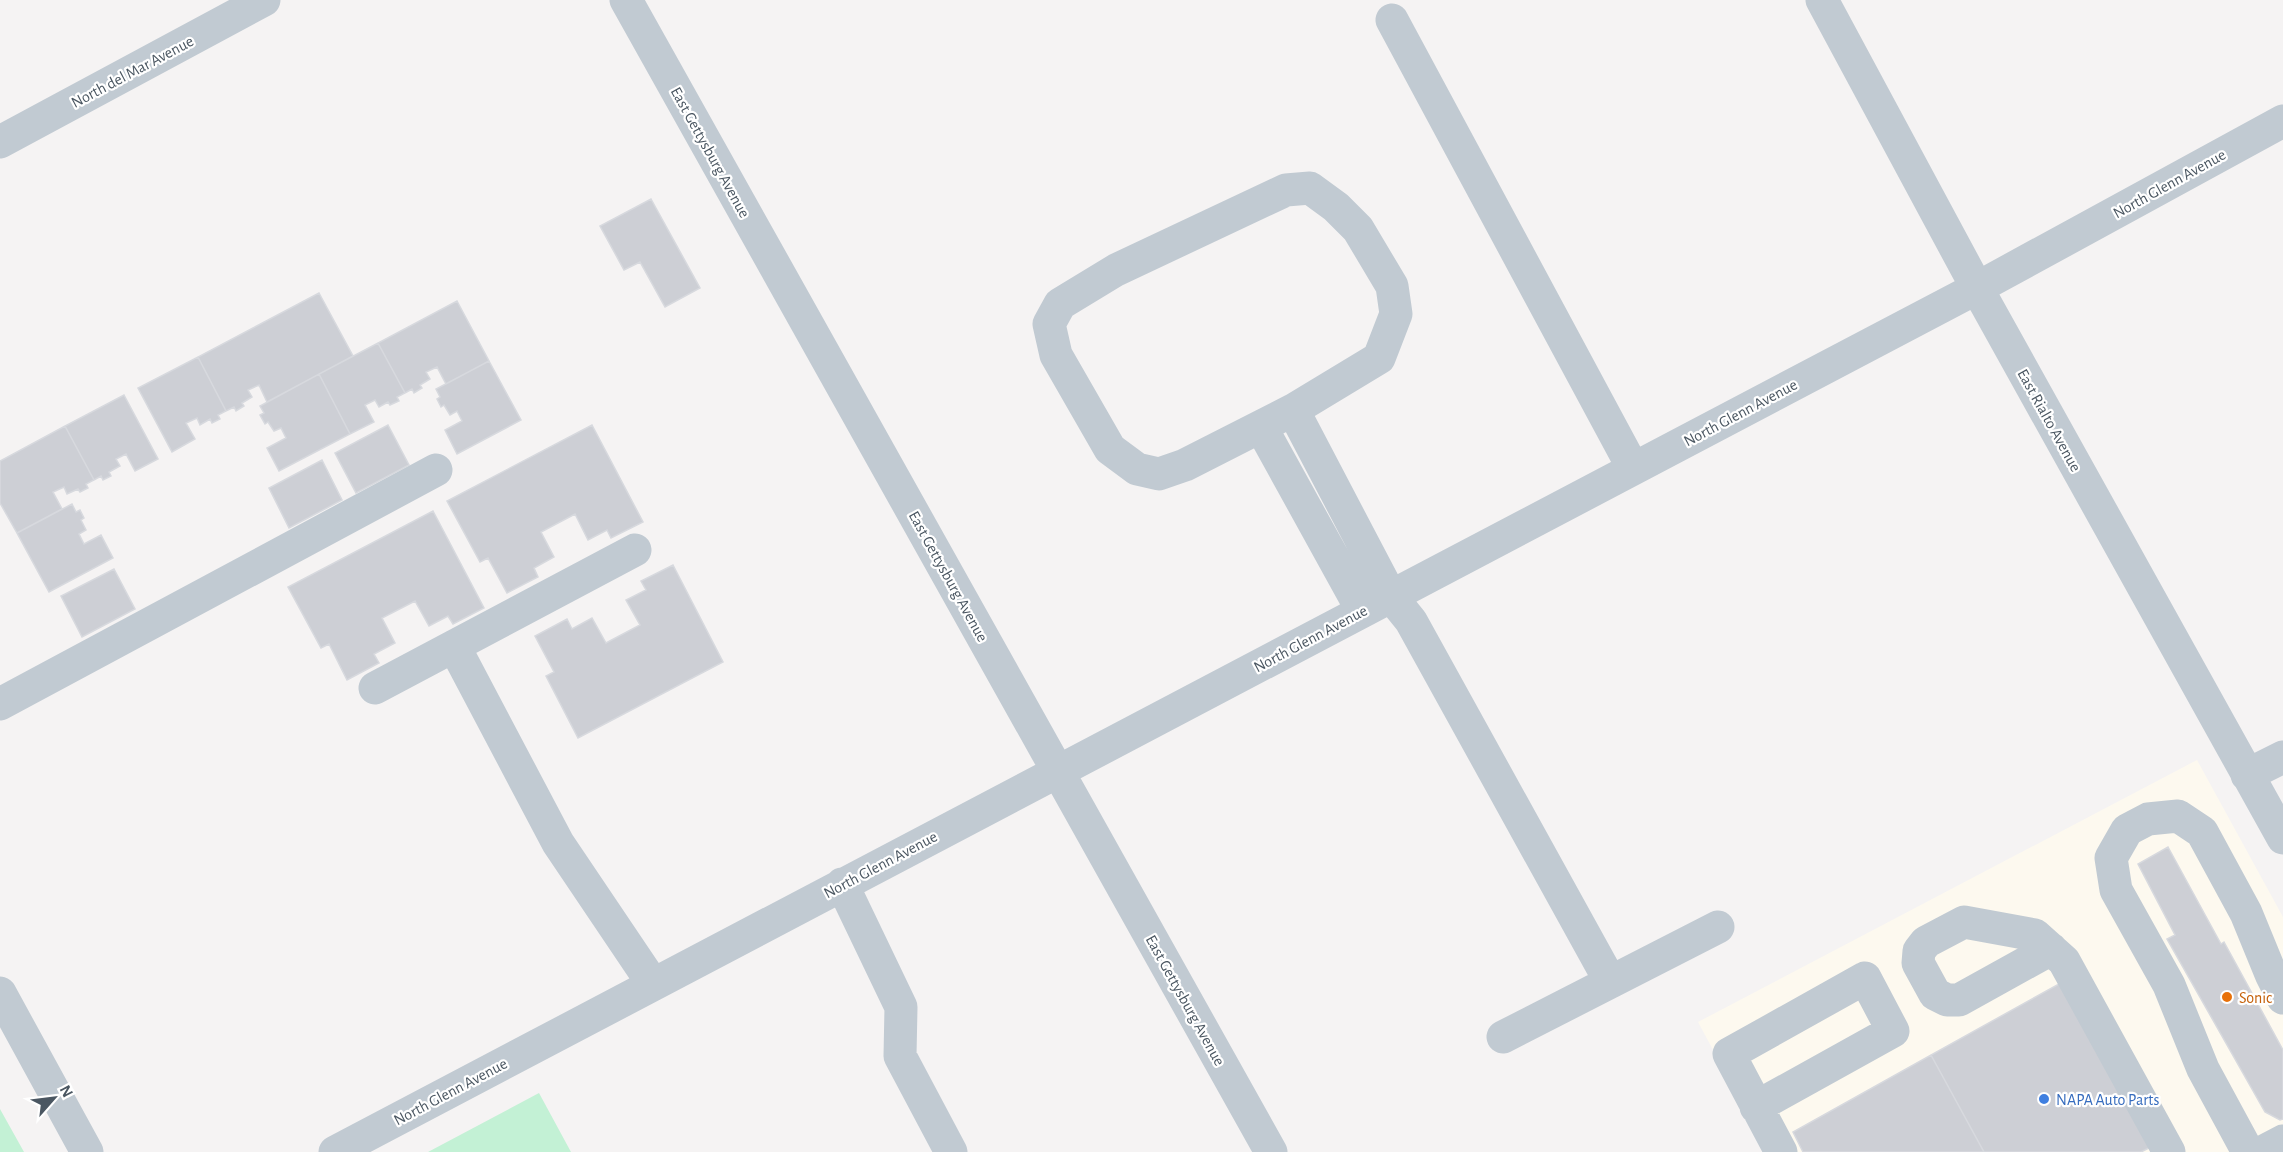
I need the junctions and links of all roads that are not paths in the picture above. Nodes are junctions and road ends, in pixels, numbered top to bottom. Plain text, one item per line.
1 (264, 0) edge
2 (626, 0) edge
3 (1822, 0) edge
4 (1392, 20) dead end
5 (2283, 121) edge
6 (0, 142) edge
7 (1977, 288) junction
8 (1293, 410) junction
9 (1261, 428) junction
10 (1633, 468) junction
11 (436, 470) dead end
12 (635, 550) dead end
13 (1390, 595) junction
14 (1362, 610) junction
15 (454, 646) junction
16 (375, 688) dead end
17 (0, 704) edge
18 (2283, 756) edge
19 (1058, 770) junction
20 (2247, 775) junction
21 (2283, 838) edge
22 (842, 884) junction
23 (1718, 927) dead end
24 (2051, 949) dead end
25 (1610, 981) junction
26 (653, 984) junction
27 (0, 993) edge
28 (2283, 998) edge
29 (1503, 1037) dead end
30 (1756, 1107) junction
31 (2283, 1141) edge
32 (87, 1152) edge
33 (335, 1152) edge
34 (951, 1152) edge
35 (1271, 1152) edge
36 (1781, 1152) edge
37 (2169, 1152) edge
38 (2248, 1152) edge
39 (2262, 1152) edge

1 - 6 street, North del Mar Avenue
2 - 19 street, East Gettysburg Avenue
3 - 7 street, East Rialto Avenue
4 - 10 street
5 - 7 street, North Glenn Avenue
7 - 10 street, North Glenn Avenue
7 - 20 street, East Rialto Avenue
8 - 9 street
8 - 9 street
8 - 13 street
9 - 14 street
10 - 13 street, North Glenn Avenue
11 - 17 street
12 - 15 street
13 - 14 street, North Glenn Avenue
13 - 25 street
14 - 19 street, North Glenn Avenue
15 - 16 street
15 - 26 street
18 - 20 street
19 - 22 street, North Glenn Avenue
19 - 35 street, East Gettysburg Avenue
20 - 21 street, East Rialto Avenue
22 - 26 street, North Glenn Avenue
22 - 34 street
23 - 25 street
24 - 37 street
25 - 29 street
26 - 33 street, North Glenn Avenue
27 - 32 street
28 - 38 street
30 - 30 street
30 - 36 street
31 - 39 street

